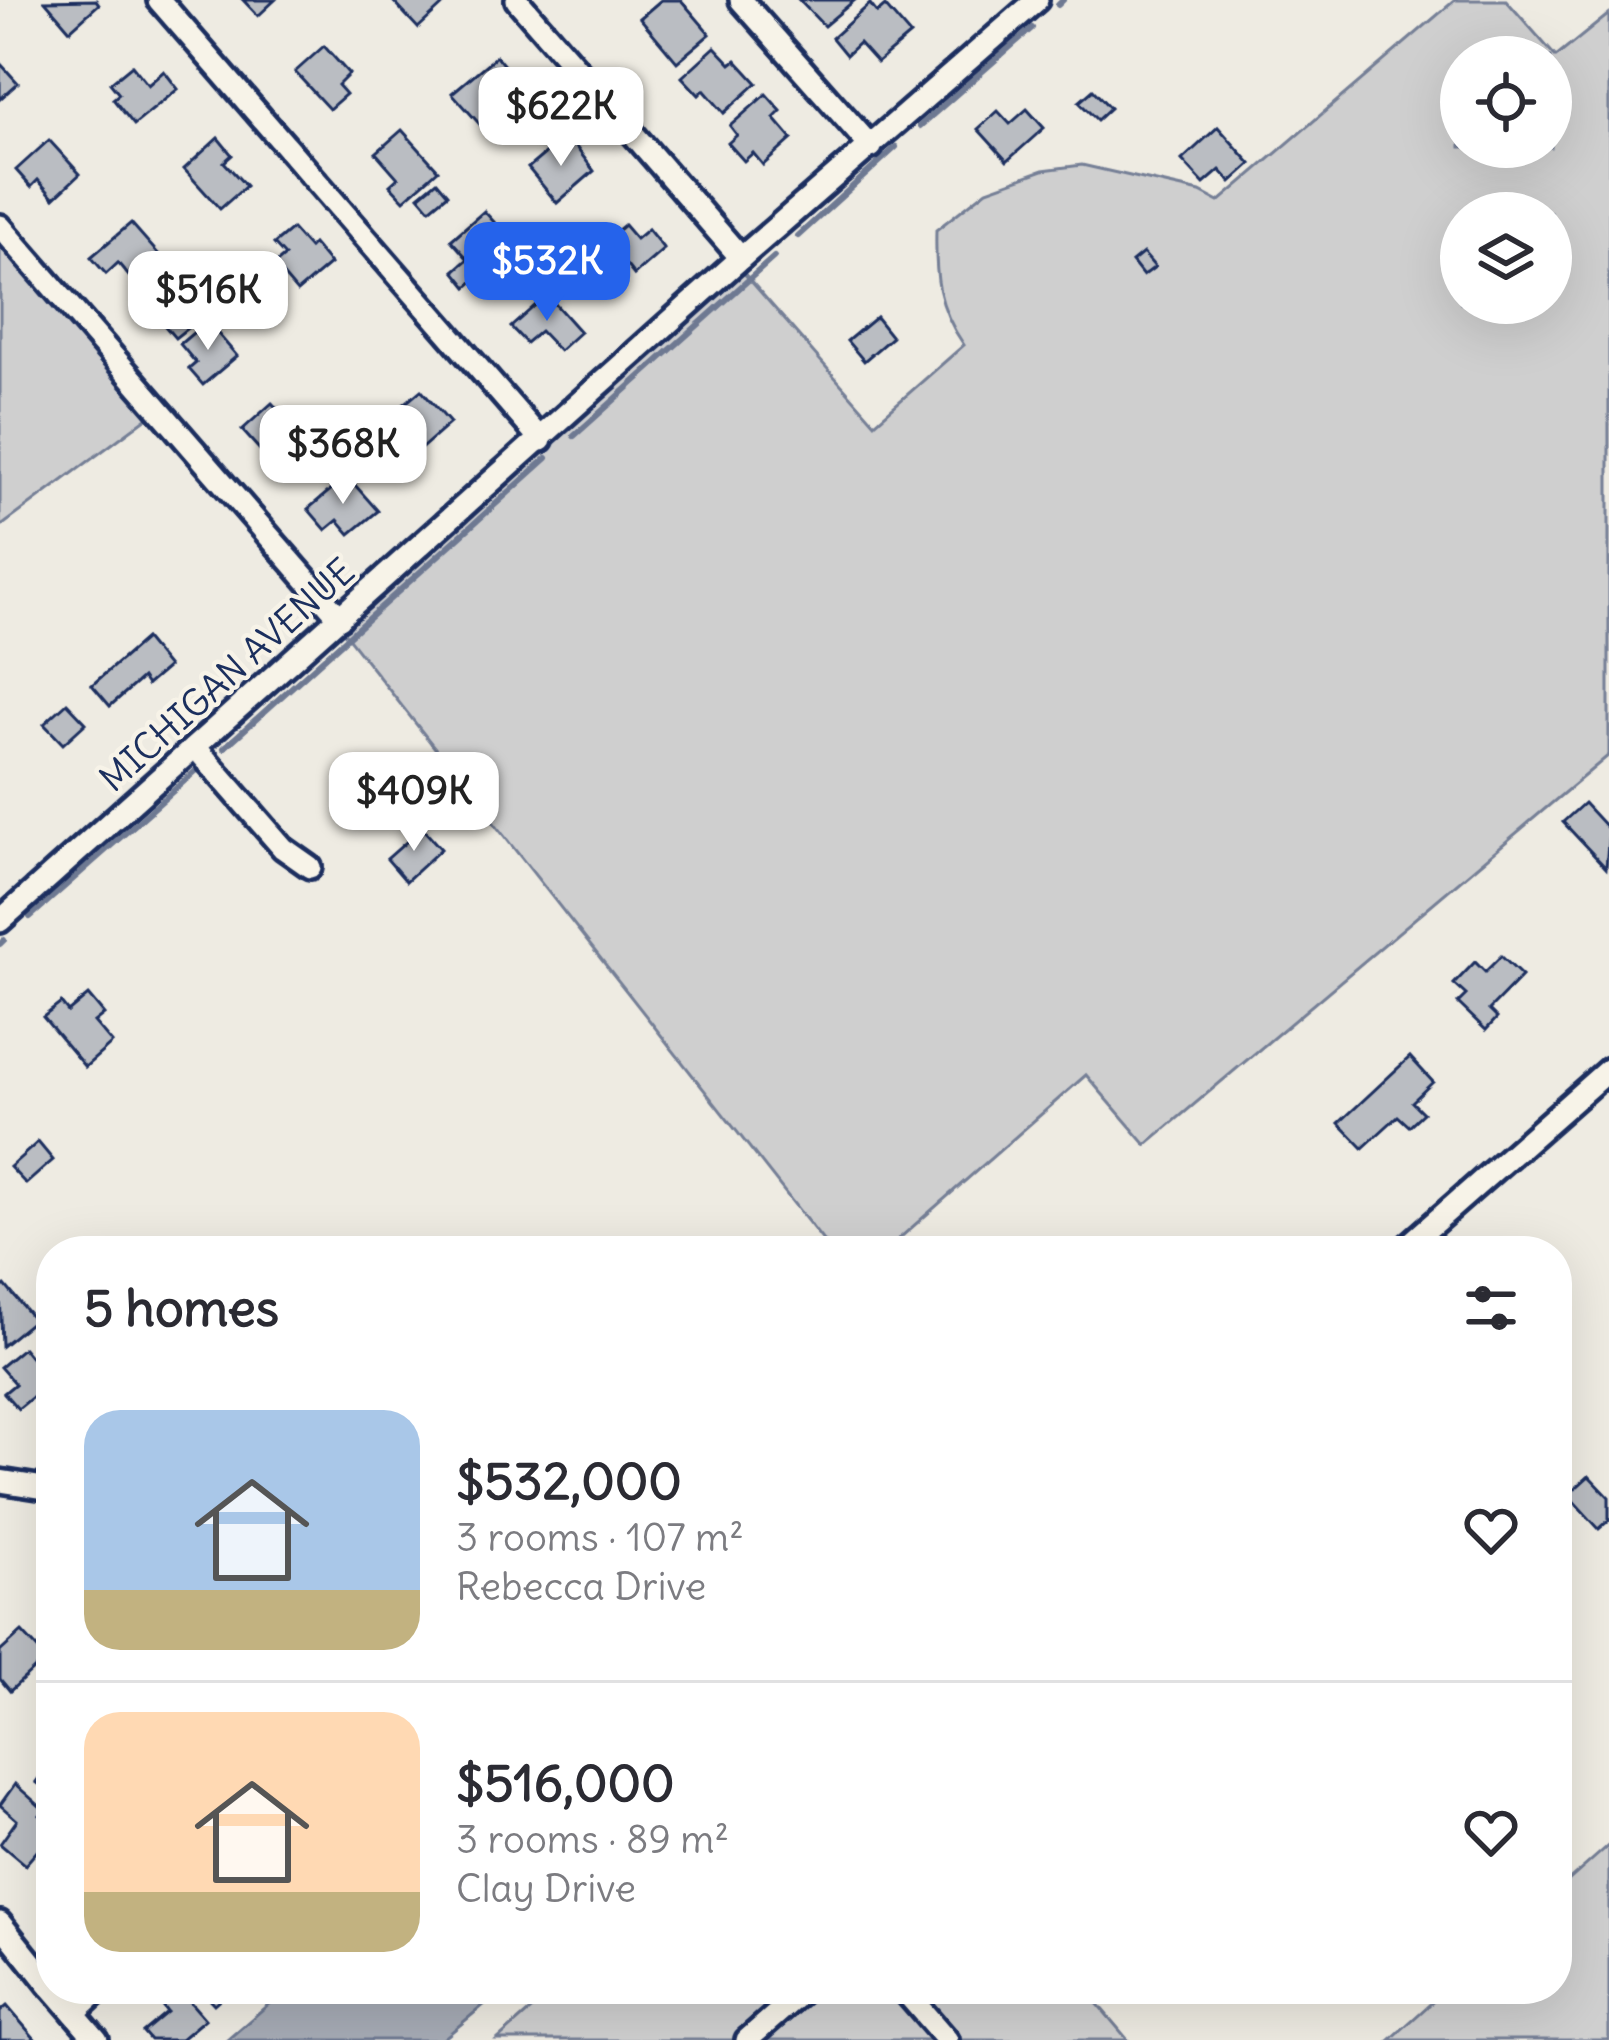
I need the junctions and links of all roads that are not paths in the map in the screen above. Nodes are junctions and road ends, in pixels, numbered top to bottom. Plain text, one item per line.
1 (159, 0) edge
2 (517, 0) edge
3 (741, 0) edge
4 (1037, 0) edge
5 (872, 147) junction
6 (0, 226) edge
7 (741, 258) junction
8 (541, 440) junction
9 (340, 618) junction
10 (195, 747) junction
11 (310, 867) dead end
12 (0, 921) edge
13 (1609, 1069) edge
14 (1419, 1236) edge
15 (0, 1481) edge
16 (36, 1487) edge
17 (0, 1923) edge
18 (36, 1968) edge
19 (66, 2004) edge
20 (84, 2004) edge
21 (788, 2004) edge
22 (917, 2004) edge
23 (74, 2013) junction
24 (97, 2040) edge
25 (747, 2040) edge
26 (947, 2040) edge

1 - 8 street
2 - 7 street
3 - 5 street
4 - 5 street, MICHIGAN AVENUE
5 - 7 street, MICHIGAN AVENUE
6 - 9 street
7 - 8 street, MICHIGAN AVENUE
8 - 9 street, MICHIGAN AVENUE
9 - 10 street, MICHIGAN AVENUE
10 - 11 street
10 - 12 street, MICHIGAN AVENUE
13 - 14 street
15 - 16 street
17 - 18 street
19 - 23 street
20 - 23 street
21 - 25 street
22 - 26 street
23 - 24 street

